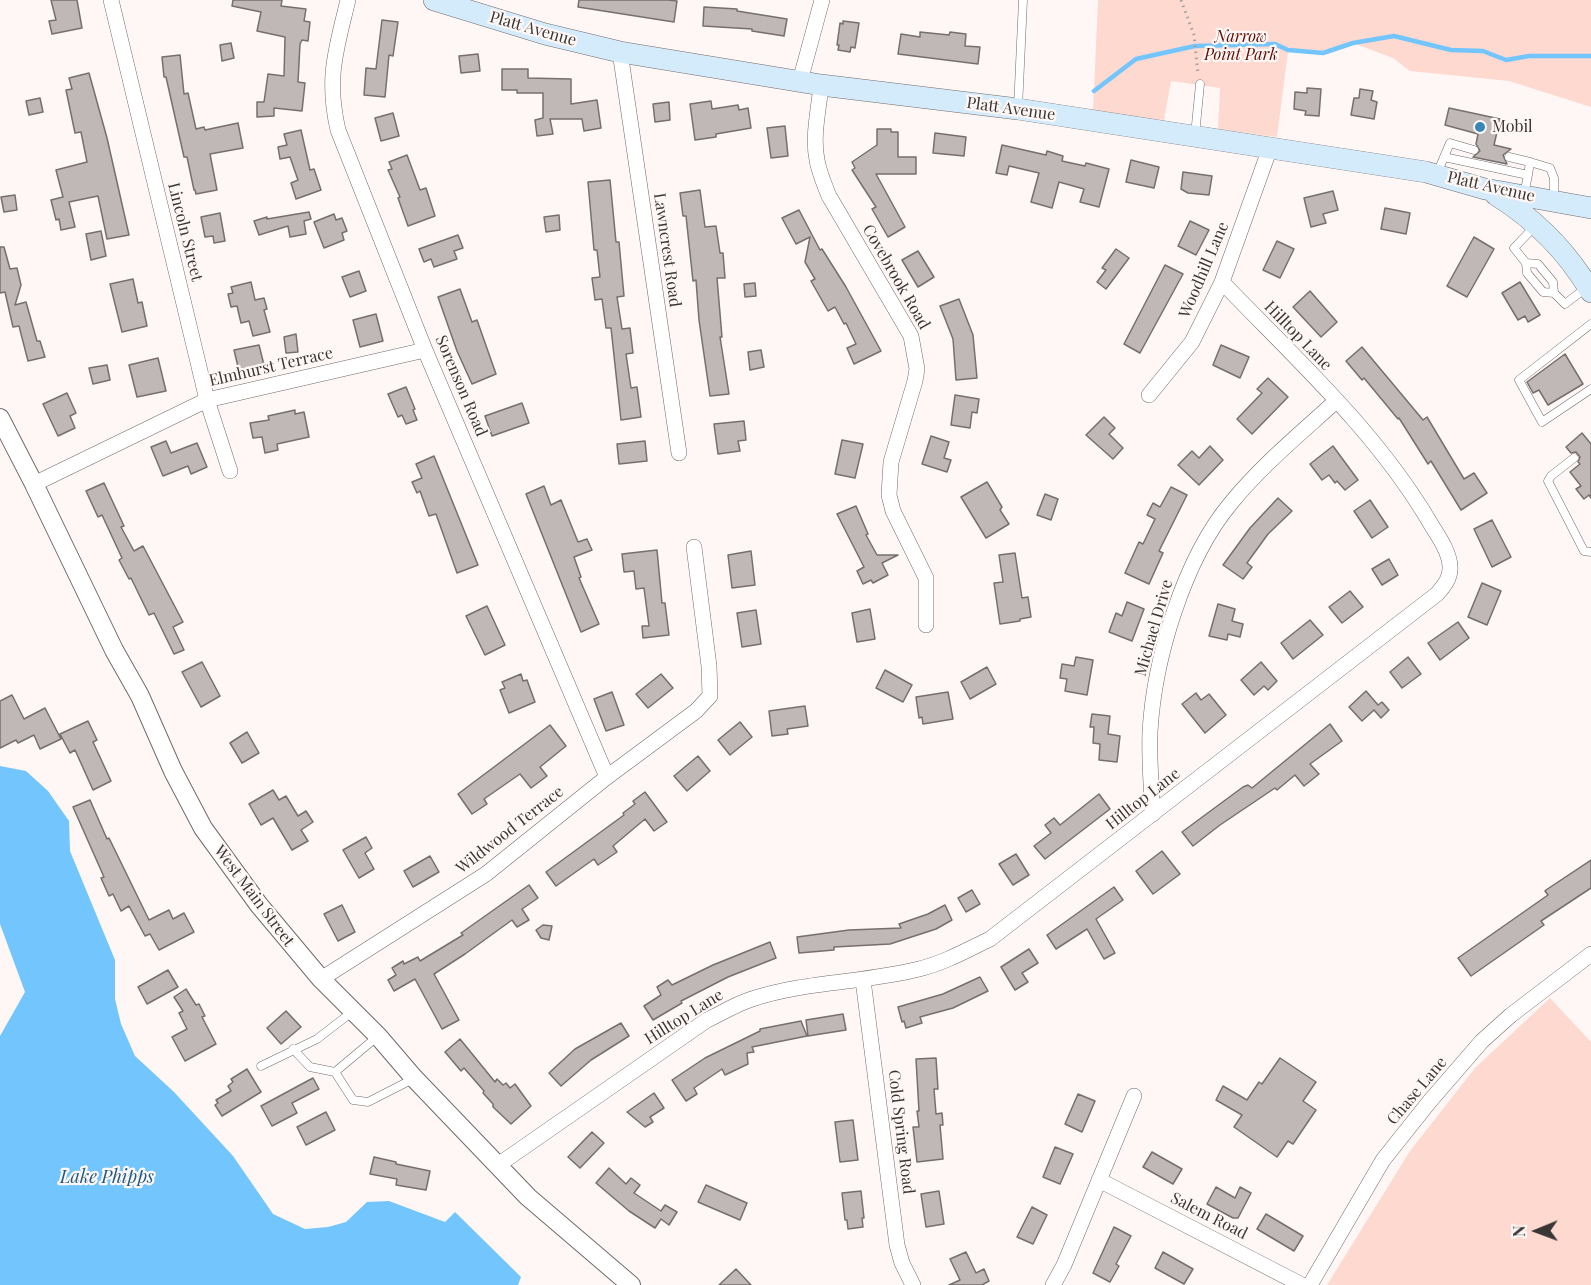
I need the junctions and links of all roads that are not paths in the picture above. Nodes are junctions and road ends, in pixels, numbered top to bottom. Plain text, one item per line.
1 (111, 0) edge
2 (348, 0) edge
3 (434, 0) edge
4 (822, 0) edge
5 (1023, 0) edge
6 (620, 52) junction
7 (801, 81) junction
8 (1200, 84) road end
9 (821, 85) junction
10 (1018, 109) junction
11 (1194, 136) junction
12 (1270, 148) junction
13 (1474, 150) dead end
14 (1509, 157) dead end
15 (1530, 162) junction
16 (1441, 166) junction
17 (1526, 185) junction
18 (1485, 189) junction
19 (1554, 201) junction
20 (1591, 208) edge
21 (1537, 224) junction
22 (1526, 263) junction
23 (1222, 282) junction
24 (1590, 286) edge
25 (1554, 293) junction
26 (1591, 324) edge
27 (425, 350) junction
28 (1591, 389) edge
29 (1149, 395) dead end
30 (207, 400) junction
31 (1336, 401) junction
32 (1, 421) edge
33 (679, 453) dead end
34 (1574, 458) dead end
35 (230, 471) dead end
36 (34, 484) junction
37 (694, 547) dead end
38 (1591, 552) edge
39 (926, 625) dead end
40 (607, 777) junction
41 (1153, 814) junction
42 (1591, 954) edge
43 (321, 979) junction
44 (863, 980) junction
45 (354, 1011) junction
46 (378, 1036) junction
47 (293, 1049) junction
48 (261, 1066) dead end
49 (334, 1072) junction
50 (414, 1078) junction
51 (1134, 1096) dead end
52 (498, 1165) junction
53 (1099, 1180) junction
54 (632, 1285) edge
55 (913, 1285) edge
56 (1053, 1285) edge
57 (1302, 1285) edge
58 (1310, 1285) edge

1 - 30 street, Lincoln Street
2 - 27 street, Sorenson Road
3 - 6 main road, Platt Avenue
4 - 7 street
5 - 10 lane
6 - 7 main road, Platt Avenue
6 - 33 street, Lawncrest Road
7 - 9 main road, Platt Avenue
8 - 11 lane
9 - 10 main road, Platt Avenue
9 - 39 street, Covebrook Road
10 - 11 main road, Platt Avenue
11 - 12 main road, Platt Avenue
12 - 16 main road, Platt Avenue
12 - 23 street, Woodhill Lane
13 - 16 lane
14 - 15 lane
15 - 17 lane
15 - 19 lane
16 - 17 lane
16 - 18 main road, Platt Avenue
17 - 18 main road, Platt Avenue
17 - 19 main road, Platt Avenue
18 - 21 main road
19 - 20 main road, Platt Avenue
21 - 22 lane
21 - 24 main road
22 - 25 lane
22 - 25 lane
23 - 29 street, Woodhill Lane
23 - 31 street, Hilltop Lane
24 - 25 lane
26 - 28 lane
27 - 30 street, Elmhurst Terrace
27 - 40 street, Sorenson Road
30 - 35 street, Lincoln Street
30 - 36 street, Elmhurst Terrace
31 - 41 street, Michael Drive
31 - 41 street, Hilltop Lane
32 - 36 street, West Main Street
34 - 38 lane
36 - 43 street, West Main Street
37 - 40 street, Wildwood Terrace
40 - 43 street, Wildwood Terrace
41 - 44 street, Hilltop Lane
42 - 58 street, Chase Lane
43 - 45 street, West Main Street
44 - 52 street, Hilltop Lane
44 - 55 street, Cold Spring Road
45 - 46 street, West Main Street
45 - 47 lane
46 - 49 lane
46 - 50 street, West Main Street
47 - 48 lane
47 - 49 lane
49 - 50 lane
50 - 52 street, West Main Street
51 - 53 street
52 - 54 street, West Main Street
53 - 56 street
53 - 57 street, Salem Road

